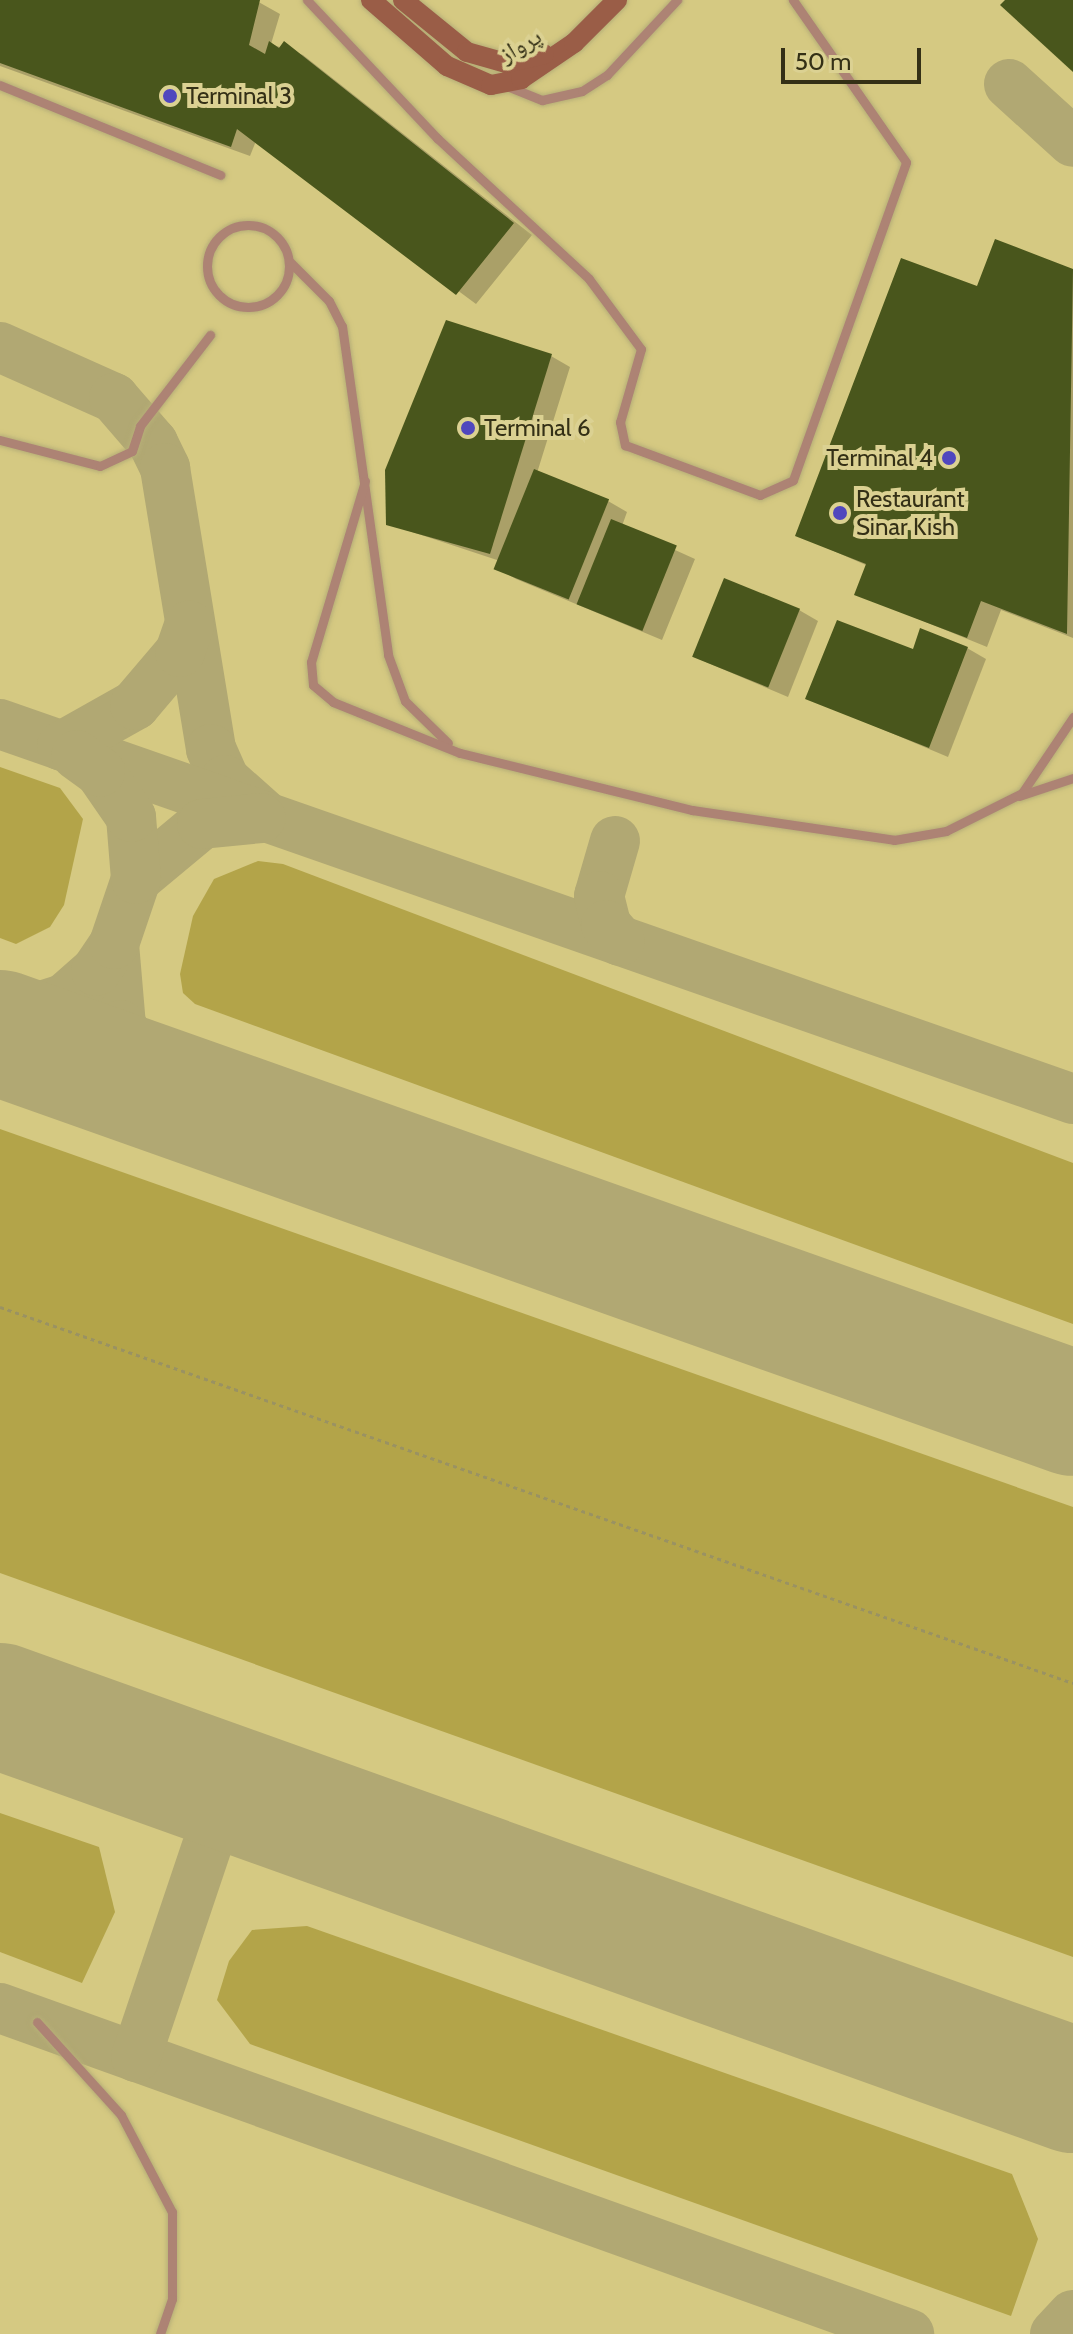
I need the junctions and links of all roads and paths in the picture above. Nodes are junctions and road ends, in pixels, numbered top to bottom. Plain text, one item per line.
1 (307, 0) edge
2 (371, 0) edge
3 (403, 0) edge
4 (617, 0) edge
5 (677, 0) edge
6 (793, 0) edge
7 (574, 43) junction
8 (0, 85) edge
9 (504, 85) junction
10 (220, 175) dead end
11 (290, 262) junction
12 (210, 335) dead end
13 (0, 440) edge
14 (365, 481) junction
15 (1073, 717) edge
16 (460, 753) junction
17 (1073, 778) edge
18 (1013, 798) junction
19 (0, 1307) edge
20 (1073, 1683) edge
21 (37, 2022) dead end
22 (160, 2334) edge

1 - 6 lane
2 - 9 main road, پرواز
3 - 7 main road, پرواز
4 - 7 main road
5 - 9 lane
7 - 9 main road, پرواز
8 - 10 lane
11 - 11 lane
11 - 14 lane
12 - 13 lane
14 - 16 lane
14 - 16 lane
15 - 18 lane
16 - 18 lane
17 - 18 lane
19 - 20 path
21 - 22 lane

